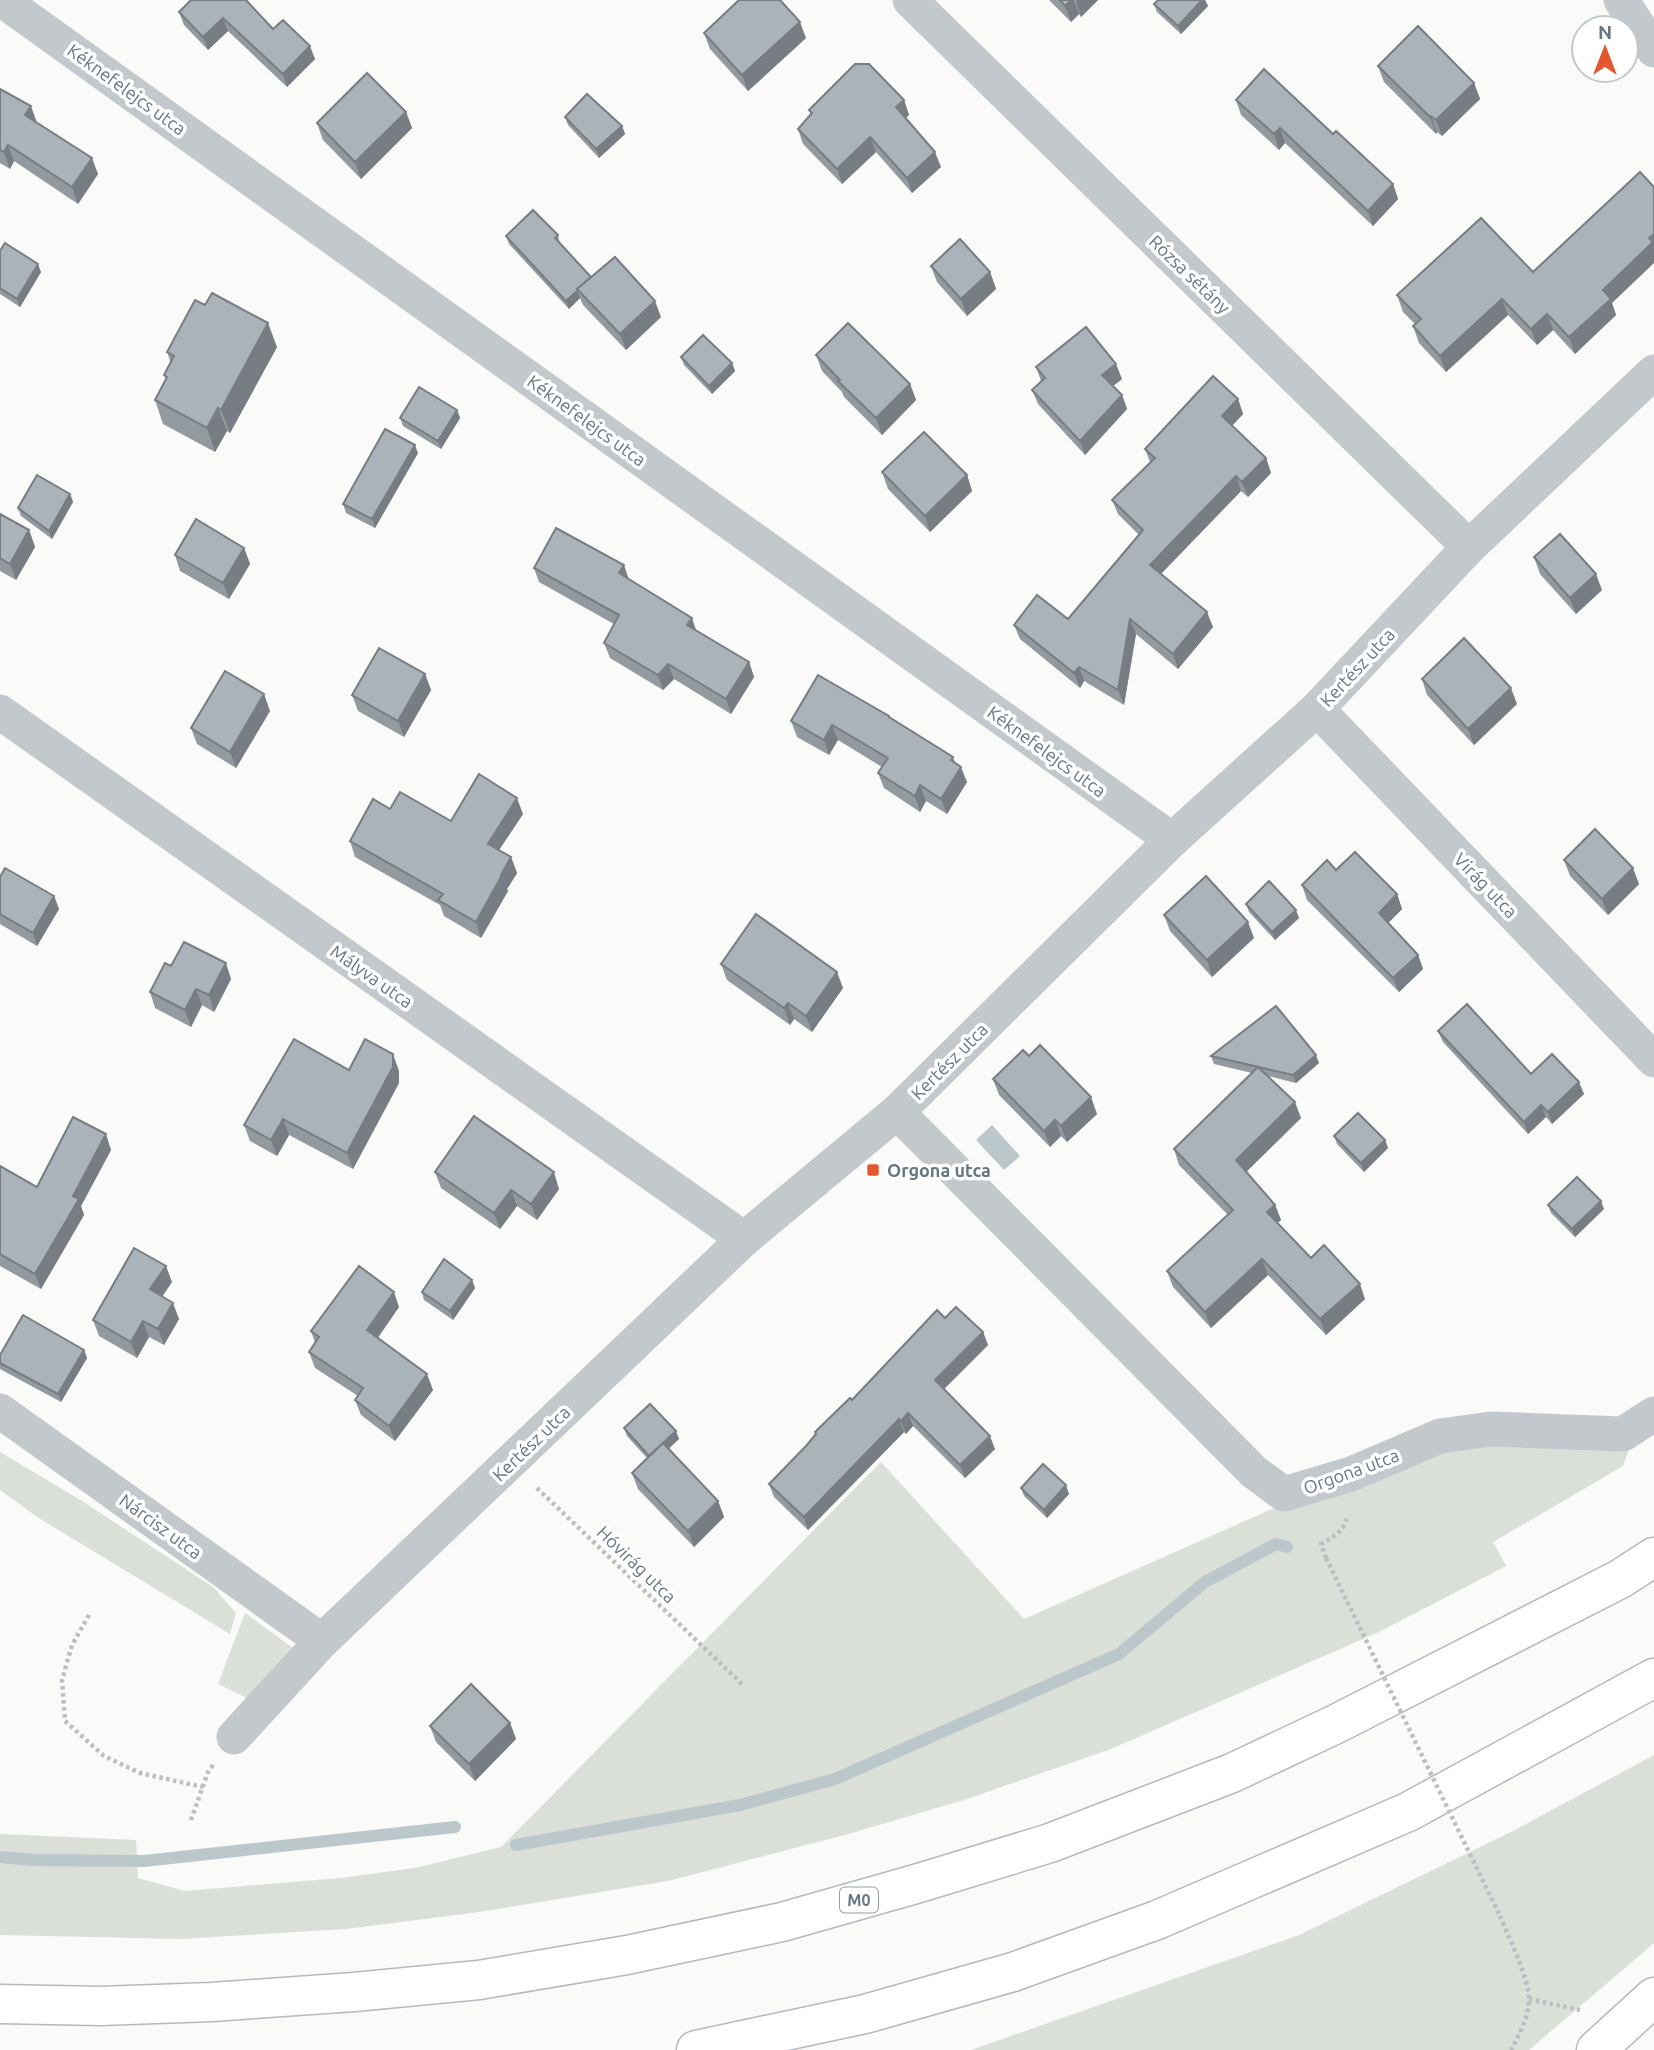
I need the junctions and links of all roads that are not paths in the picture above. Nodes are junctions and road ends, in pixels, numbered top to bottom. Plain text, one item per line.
1 (2, 0) edge
2 (910, 0) edge
3 (1621, 0) edge
4 (1654, 50) edge
5 (1654, 372) edge
6 (1469, 547) junction
7 (1317, 709) junction
8 (0, 712) edge
9 (1172, 840) junction
10 (1654, 1060) edge
11 (897, 1112) junction
12 (744, 1239) junction
13 (0, 1411) edge
14 (1654, 1414) edge
15 (1654, 1557) edge
16 (322, 1641) junction
17 (1654, 1678) edge
18 (234, 1737) road end
19 (1654, 1997) edge
20 (0, 2004) edge
21 (696, 2050) edge
22 (1596, 2050) edge

1 - 9 street, Kéknefelejcs utca
2 - 6 street, Rózsa sétány
3 - 4 street
5 - 6 street, Kertész utca
6 - 7 street, Kertész utca
7 - 9 street, Kertész utca
7 - 10 street, Virág utca
8 - 12 street, Mályva utca
9 - 11 street, Kertész utca
11 - 12 street, Kertész utca
11 - 14 street, Orgona utca
12 - 16 street, Kertész utca
13 - 16 street, Nárcisz utca
15 - 20 main road, M0
16 - 18 street, Kertész utca
17 - 21 main road
19 - 22 main road

